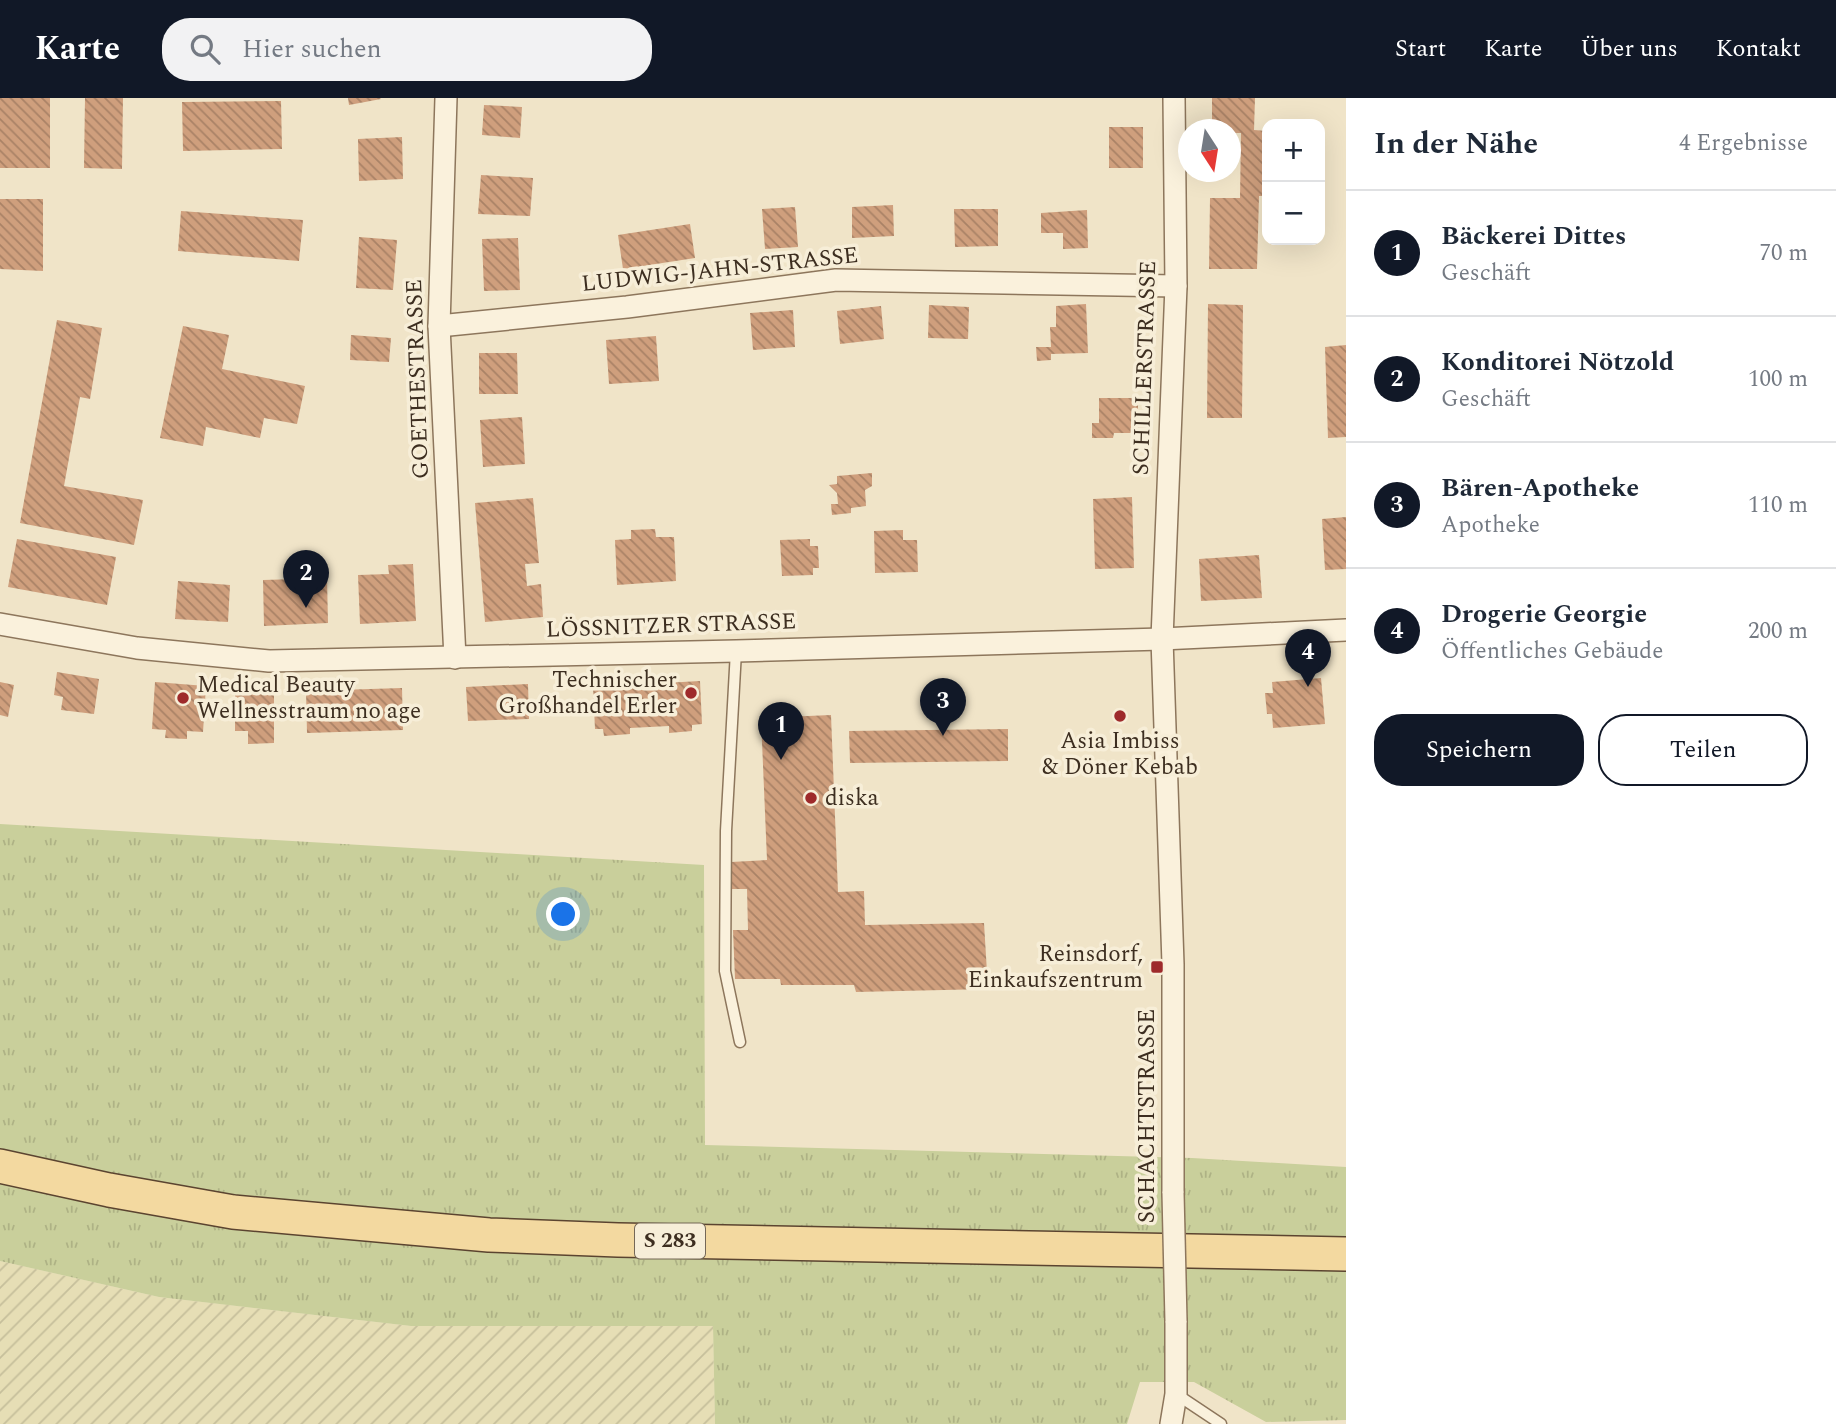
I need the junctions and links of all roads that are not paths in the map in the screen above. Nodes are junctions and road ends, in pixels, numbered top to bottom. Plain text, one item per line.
1 (446, 98) edge
2 (1174, 98) edge
3 (1175, 286) junction
4 (439, 326) junction
5 (0, 624) edge
6 (1346, 630) edge
7 (1162, 639) junction
8 (736, 651) junction
9 (455, 658) junction
10 (740, 1042) dead end
11 (0, 1166) edge
12 (1346, 1254) edge
13 (1177, 1394) junction
14 (1171, 1424) edge
15 (1222, 1424) edge

1 - 4 street, GOETHESTRASSE
2 - 3 street, SCHILLERSTRASSE
3 - 4 street, LUDWIG-JAHN-STRASSE
3 - 7 street, SCHILLERSTRASSE
4 - 9 street, GOETHESTRASSE
5 - 9 street, LÖSSNITZER STRASSE
6 - 7 street, LÖSSNITZER STRASSE
7 - 8 street, LÖSSNITZER STRASSE
7 - 13 street, SCHACHTSTRASSE, bridge
8 - 9 street, LÖSSNITZER STRASSE
8 - 10 lane
11 - 12 main road, S 283
13 - 14 street, SCHACHTSTRASSE
13 - 15 lane

